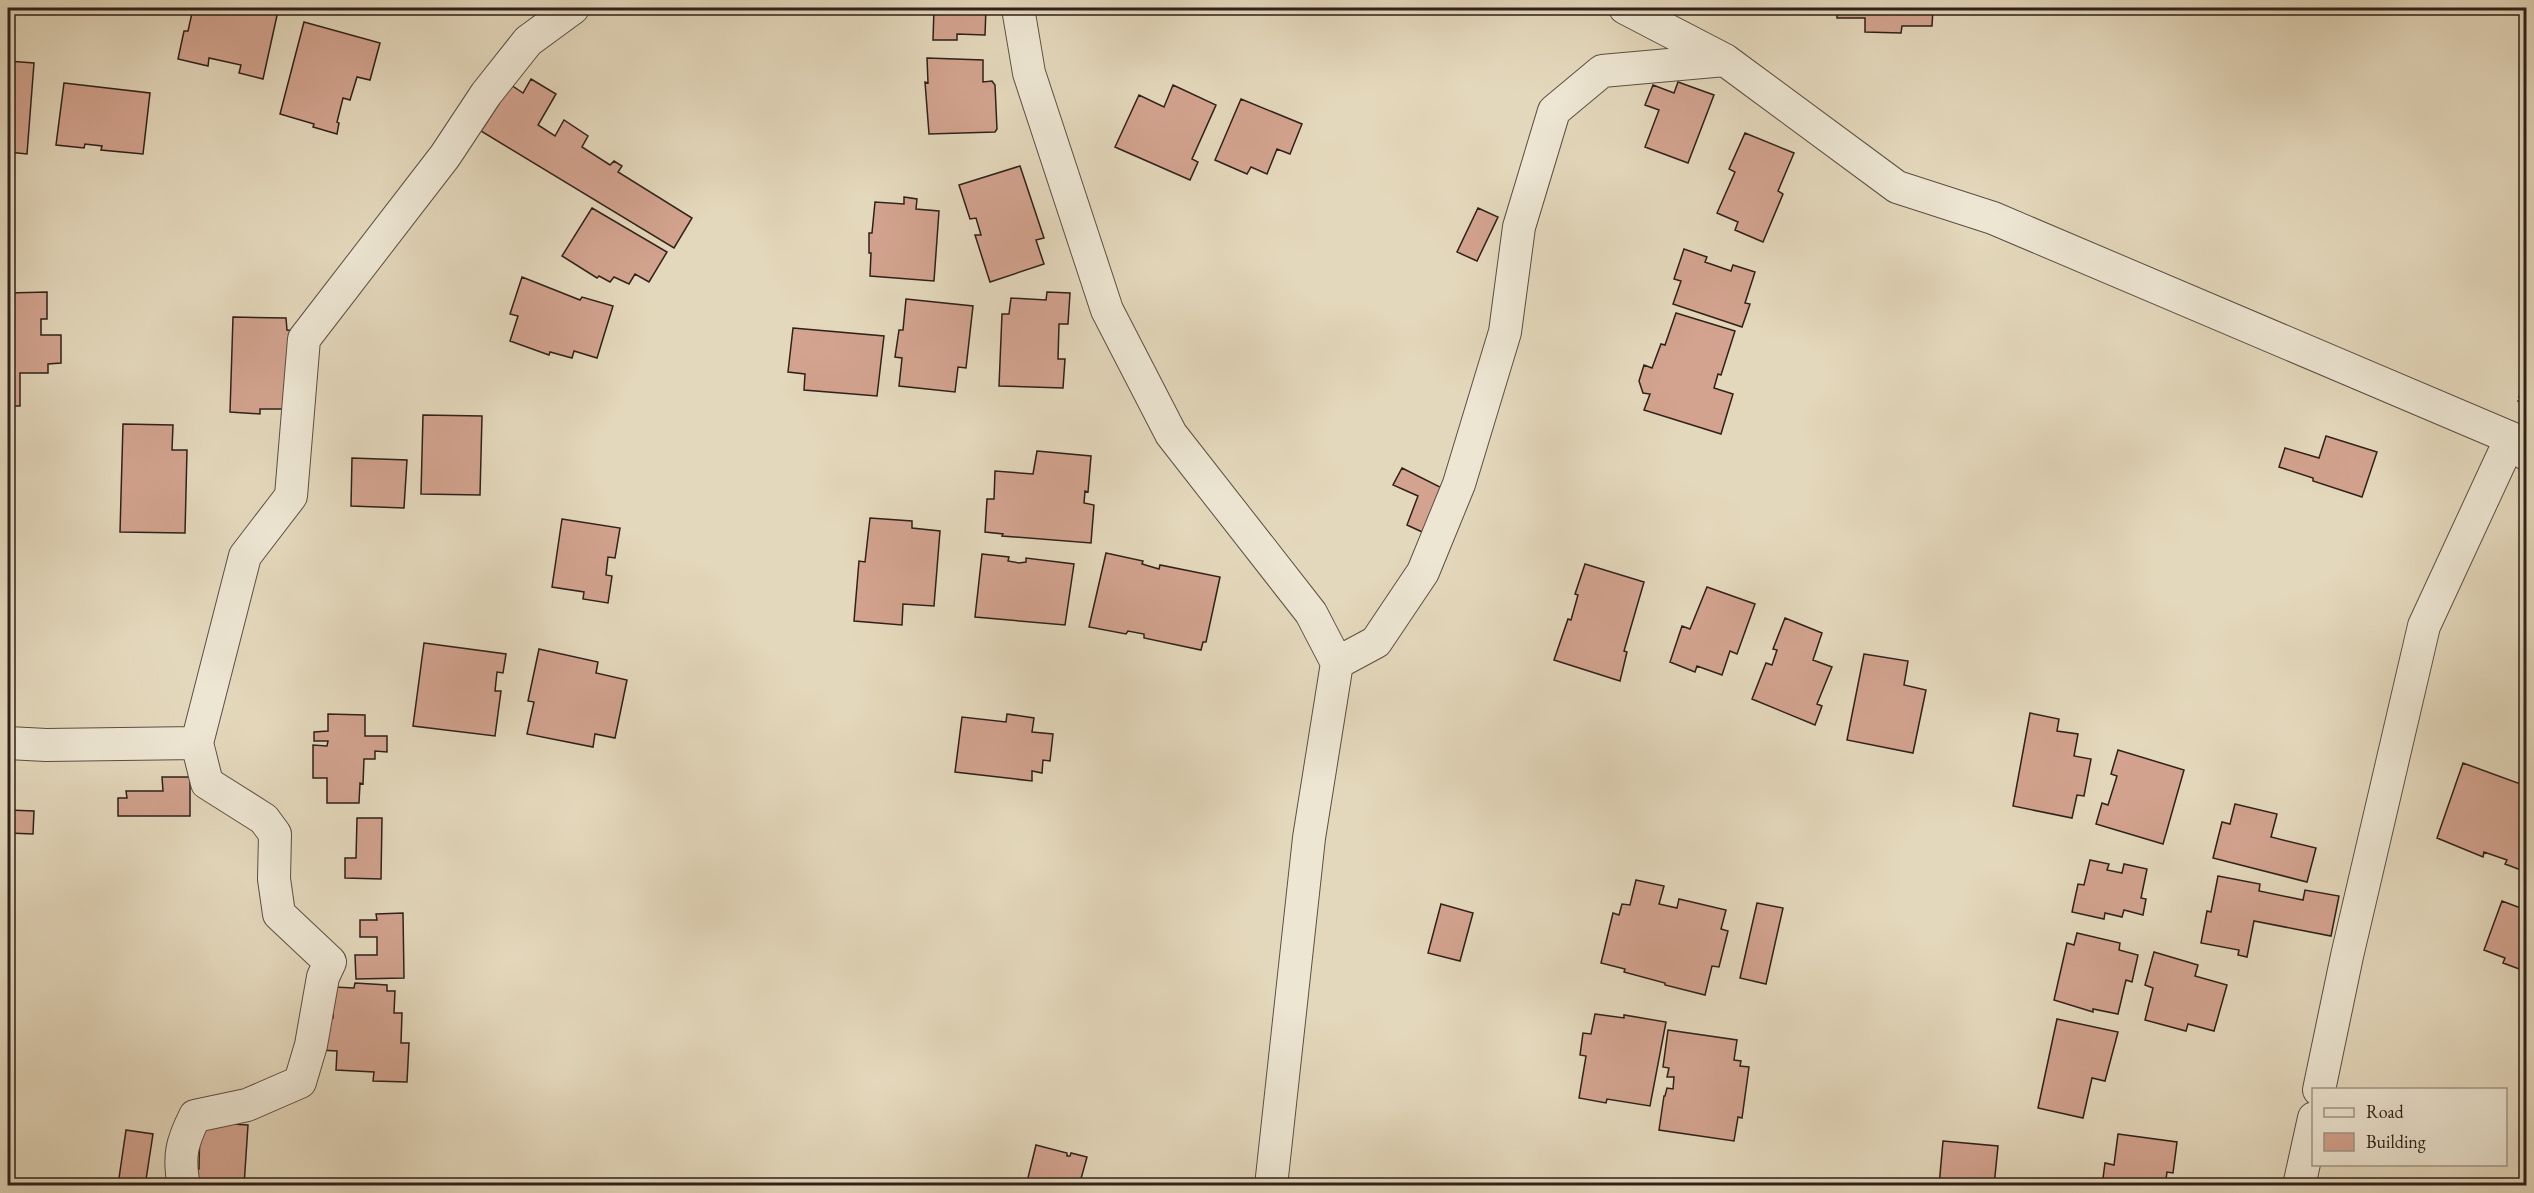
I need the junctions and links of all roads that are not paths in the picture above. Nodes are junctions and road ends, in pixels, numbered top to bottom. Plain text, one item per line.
1 (573, 8) edge
2 (1017, 8) edge
3 (1625, 8) edge
4 (1725, 60) junction
5 (2519, 446) edge
6 (1337, 663) junction
7 (8, 742) edge
8 (197, 743) junction
9 (2319, 1088) edge
10 (2312, 1123) edge
11 (184, 1185) edge
12 (1271, 1185) edge
13 (2299, 1185) edge

1 - 8 street
2 - 6 street
3 - 4 street
4 - 5 street
4 - 6 street
5 - 9 street
6 - 12 street
7 - 8 street
8 - 11 street
10 - 13 street

